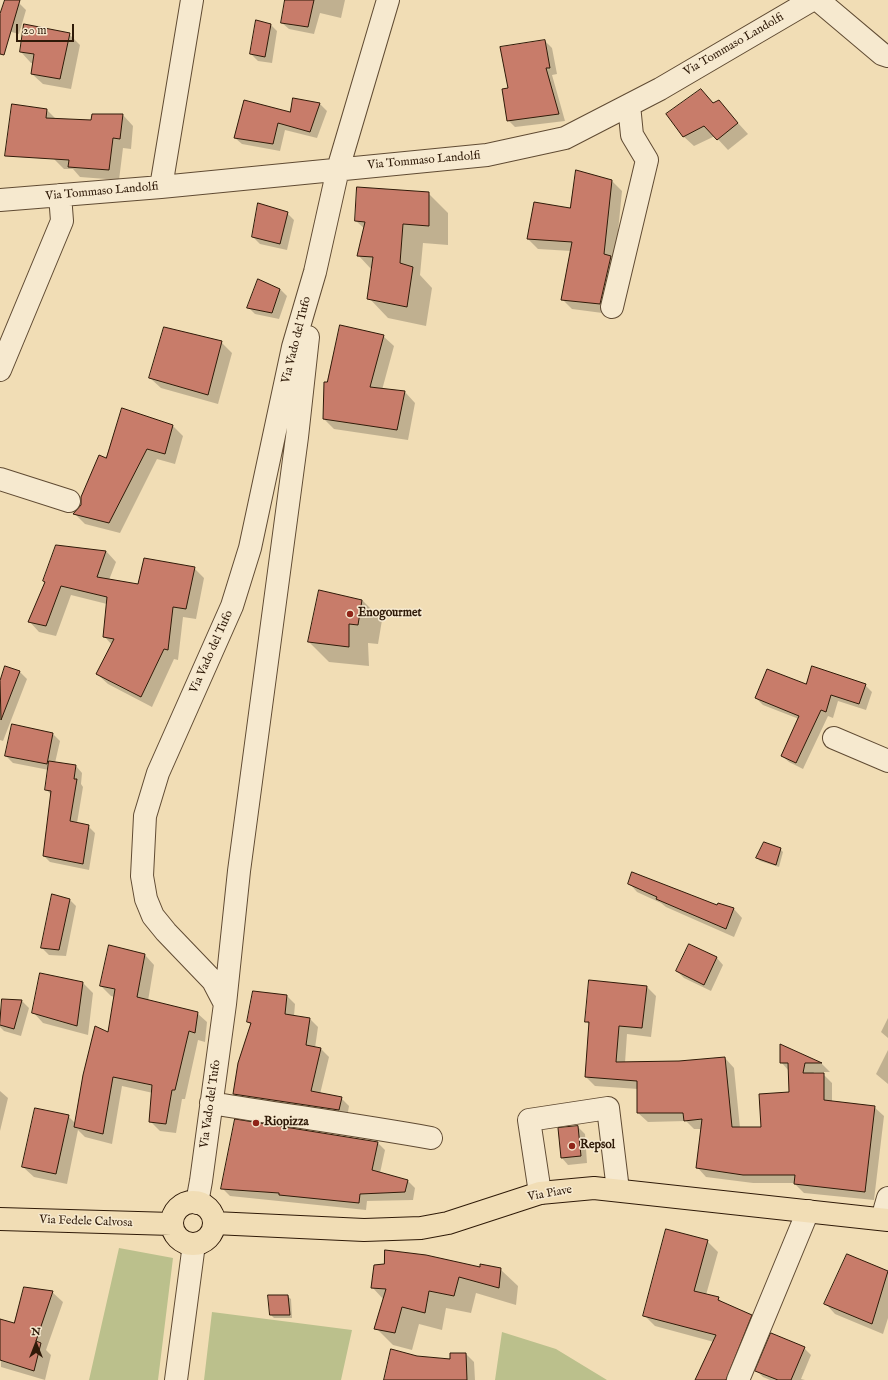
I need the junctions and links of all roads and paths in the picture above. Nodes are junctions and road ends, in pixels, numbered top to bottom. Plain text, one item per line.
1 (192, 0) edge
2 (388, 0) edge
3 (812, 0) edge
4 (818, 0) edge
5 (888, 56) edge
6 (630, 104) junction
7 (338, 169) junction
8 (161, 187) junction
9 (60, 195) junction
10 (0, 200) edge
11 (315, 272) junction
12 (612, 307) dead end
13 (0, 370) edge
14 (0, 479) edge
15 (69, 501) dead end
16 (834, 738) dead end
17 (888, 761) edge
18 (225, 1004) junction
19 (211, 1103) junction
20 (431, 1138) dead end
21 (618, 1190) junction
22 (540, 1193) junction
23 (888, 1198) edge
24 (197, 1203) junction
25 (808, 1211) junction
26 (0, 1218) edge
27 (885, 1220) edge
28 (214, 1223) junction
29 (172, 1224) junction
30 (194, 1244) junction
31 (176, 1380) edge
32 (738, 1380) edge

1 - 8 street
2 - 7 street, Via Vado del Tufo
3 - 6 street, Via Tommaso Landolfi
4 - 5 street
6 - 7 street, Via Tommaso Landolfi
6 - 12 street
7 - 8 street, Via Tommaso Landolfi
7 - 11 street, Via Vado del Tufo
8 - 9 street, Via Tommaso Landolfi
9 - 10 street, Via Tommaso Landolfi
9 - 13 street
11 - 18 street, Via Vado del Tufo
11 - 18 street, Via Vado del Tufo
14 - 15 street
16 - 17 street
18 - 19 street, Via Vado del Tufo
19 - 20 street
19 - 24 street, Via Vado del Tufo
21 - 22 main road, Via Piave
21 - 22 street
21 - 25 main road, Via Piave
22 - 28 main road, Via Piave
23 - 27 street
24 - 28 main road
24 - 29 main road
25 - 27 main road, Via Piave
25 - 32 street
26 - 29 main road, Via Fedele Calvosa
28 - 30 main road
29 - 30 main road
30 - 31 street

